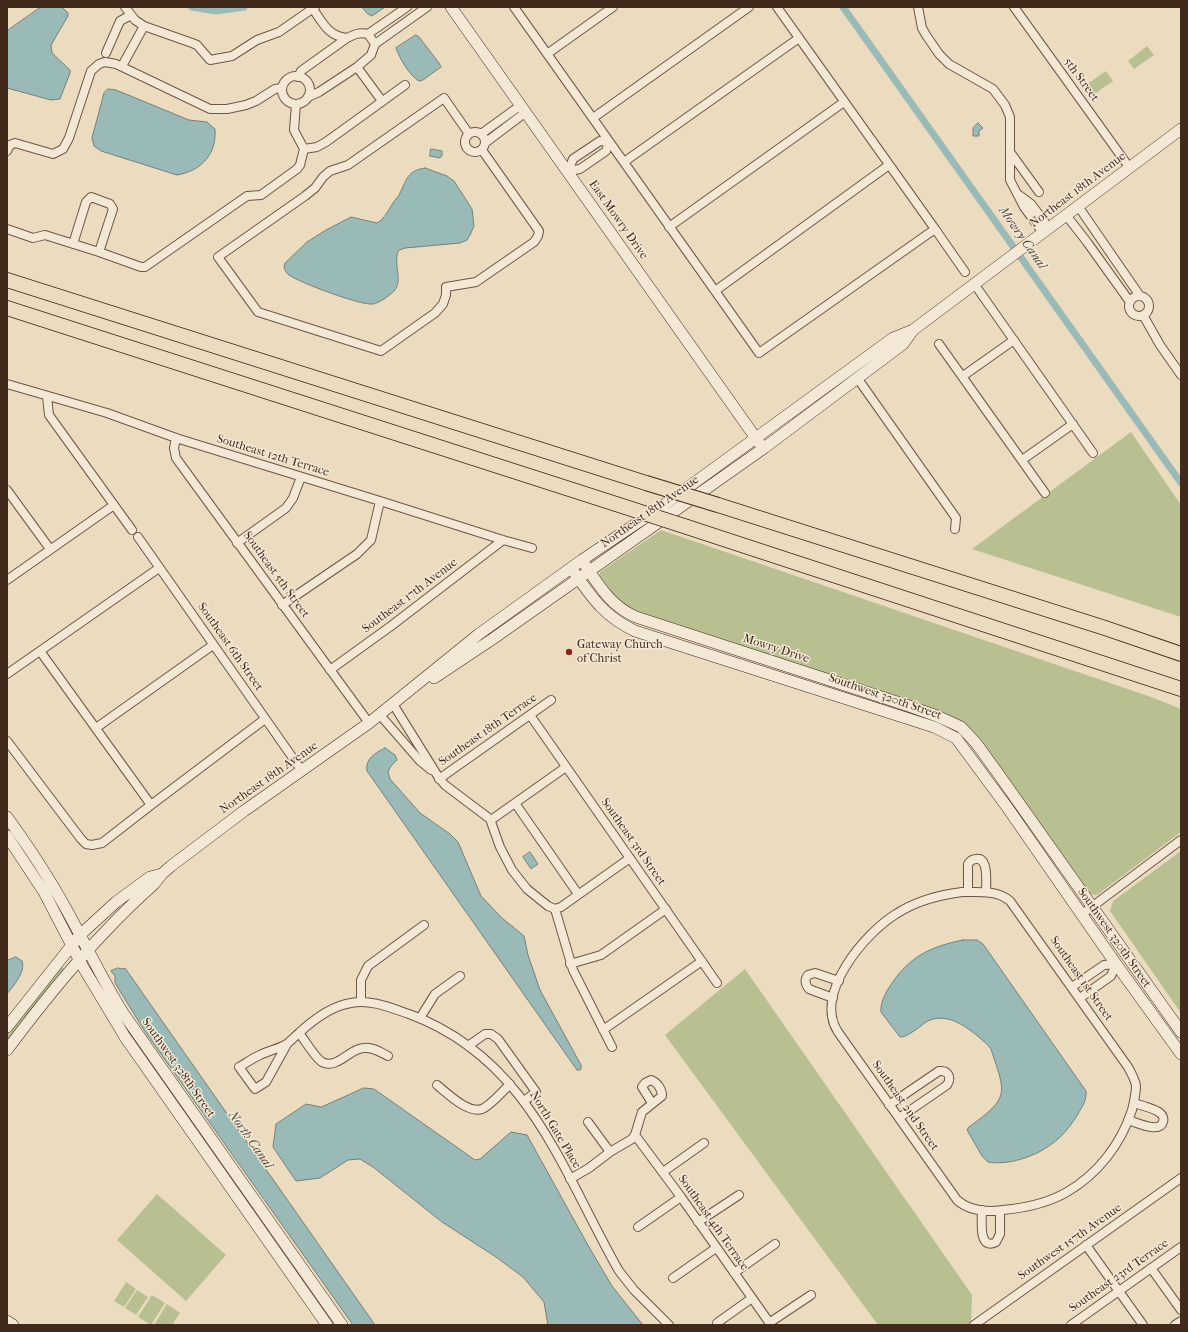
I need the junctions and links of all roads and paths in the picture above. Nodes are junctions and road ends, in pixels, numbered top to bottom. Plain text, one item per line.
1 (125, 7) edge
2 (407, 7) edge
3 (427, 7) edge
4 (451, 7) edge
5 (514, 7) edge
6 (614, 7) edge
7 (749, 7) edge
8 (777, 7) edge
9 (918, 7) edge
10 (1014, 7) edge
11 (314, 8) edge
12 (131, 15) junction
13 (144, 26) junction
14 (368, 34) junction
15 (347, 38) junction
16 (799, 38) junction
17 (375, 44) junction
18 (106, 53) dead end
19 (547, 54) junction
20 (122, 66) junction
21 (357, 66) junction
22 (298, 76) junction
23 (405, 85) dead end
24 (282, 88) junction
25 (308, 97) junction
26 (382, 101) junction
27 (844, 102) junction
28 (296, 104) junction
29 (524, 108) junction
30 (592, 118) junction
31 (1181, 129) edge
32 (469, 134) junction
33 (481, 134) junction
34 (609, 142) junction
35 (484, 146) junction
36 (304, 149) junction
37 (7, 151) edge
38 (585, 151) junction
39 (1010, 152) junction
40 (592, 161) junction
41 (624, 162) junction
42 (889, 166) junction
43 (1129, 167) junction
44 (568, 171) junction
45 (1039, 192) dead end
46 (1078, 206) junction
47 (1066, 215) junction
48 (669, 227) junction
49 (7, 229) edge
50 (935, 229) junction
51 (1046, 230) junction
52 (73, 244) junction
53 (99, 252) junction
54 (966, 272) dead end
55 (7, 280) edge
56 (974, 285) junction
57 (715, 291) junction
58 (1140, 296) junction
59 (1130, 302) junction
60 (7, 308) edge
61 (1143, 315) junction
62 (913, 330) junction
63 (1014, 340) junction
64 (939, 344) dead end
65 (1178, 363) edge
66 (1181, 375) edge
67 (963, 376) junction
68 (858, 379) junction
69 (7, 384) edge
70 (47, 396) junction
71 (1073, 424) junction
72 (176, 438) junction
73 (756, 438) junction
74 (764, 448) junction
75 (1093, 453) dead end
76 (1022, 460) junction
77 (301, 477) junction
78 (7, 490) edge
79 (1046, 493) dead end
80 (380, 501) junction
81 (114, 505) junction
82 (955, 529) dead end
83 (132, 530) dead end
84 (138, 537) dead end
85 (503, 540) junction
86 (237, 543) junction
87 (532, 548) dead end
88 (50, 549) junction
89 (582, 560) junction
90 (159, 568) junction
91 (571, 568) junction
92 (589, 571) junction
93 (578, 578) junction
94 (7, 580) edge
95 (282, 605) junction
96 (1105, 628) junction
97 (213, 645) junction
98 (1181, 647) edge
99 (40, 651) junction
100 (1181, 654) edge
101 (330, 670) junction
102 (7, 674) edge
103 (1181, 689) edge
104 (551, 700) dead end
105 (393, 704) junction
106 (380, 715) junction
107 (530, 715) junction
108 (266, 719) junction
109 (369, 723) junction
110 (96, 728) junction
111 (976, 743) joint
112 (8, 746) edge
113 (566, 767) junction
114 (302, 771) junction
115 (434, 772) junction
116 (439, 779) junction
117 (515, 803) junction
118 (151, 804) junction
119 (7, 817) edge
120 (491, 820) junction
121 (7, 836) edge
122 (1181, 840) edge
123 (630, 858) junction
124 (162, 874) junction
125 (971, 892) junction
126 (986, 892) junction
127 (578, 894) junction
128 (1092, 907) junction
129 (555, 909) junction
130 (666, 909) junction
131 (1081, 915) junction
132 (98, 918) junction
133 (424, 925) dead end
134 (107, 930) junction
135 (80, 935) junction
136 (72, 945) junction
137 (87, 950) junction
138 (1128, 956) junction
139 (79, 960) junction
140 (702, 961) junction
141 (570, 964) junction
142 (1116, 964) junction
143 (1090, 975) junction
144 (460, 976) dead end
145 (839, 981) junction
146 (717, 983) dead end
147 (1098, 986) junction
148 (1072, 987) junction
149 (834, 994) junction
150 (1080, 998) junction
151 (361, 1002) junction
152 (420, 1018) junction
153 (7, 1027) edge
154 (603, 1030) junction
155 (1181, 1032) edge
156 (299, 1033) junction
157 (287, 1044) junction
158 (468, 1046) junction
159 (612, 1047) dead end
160 (7, 1048) edge
161 (1181, 1054) edge
162 (388, 1056) dead end
163 (510, 1084) junction
164 (437, 1085) dead end
165 (524, 1101) junction
166 (652, 1103) dead end
167 (889, 1105) junction
168 (1133, 1106) junction
169 (899, 1118) junction
170 (1128, 1120) junction
171 (588, 1122) dead end
172 (201, 1124) junction
173 (188, 1125) junction
174 (636, 1135) junction
175 (704, 1143) dead end
176 (610, 1152) junction
177 (663, 1172) junction
178 (1181, 1178) edge
179 (570, 1179) junction
180 (739, 1195) dead end
181 (681, 1197) junction
182 (986, 1210) junction
183 (1000, 1211) junction
184 (698, 1222) junction
185 (638, 1227) dead end
186 (775, 1244) dead end
187 (1086, 1245) junction
188 (1181, 1247) edge
189 (716, 1248) junction
190 (1151, 1268) junction
191 (734, 1273) junction
192 (673, 1278) dead end
193 (1119, 1291) junction
194 (811, 1295) dead end
195 (752, 1298) junction
196 (1181, 1310) edge
197 (7, 1321) edge
198 (1181, 1321) edge
199 (717, 1323) dead end
200 (770, 1324) edge
201 (13, 1325) edge
202 (327, 1325) edge
203 (342, 1325) edge
204 (669, 1325) edge
205 (974, 1325) edge
206 (1071, 1325) edge
207 (1143, 1325) edge
208 (1175, 1325) edge

1 - 12 street
2 - 14 street
3 - 17 street
4 - 29 street, East Mowry Drive
5 - 19 street
6 - 19 street
7 - 30 street
8 - 16 street
9 - 39 street
10 - 43 street, 5th Street
11 - 13 street
11 - 15 street
12 - 13 street
12 - 18 street
13 - 20 street
14 - 15 street
14 - 17 street
15 - 22 street
16 - 27 street
16 - 41 street
17 - 21 street
19 - 30 street
20 - 24 street
20 - 37 street
21 - 25 street
21 - 26 street
22 - 24 street
22 - 25 street
23 - 26 street
24 - 28 street
25 - 28 street
26 - 36 street
27 - 42 street
27 - 48 street
28 - 36 street
29 - 33 street
29 - 35 street
29 - 44 street, East Mowry Drive
30 - 34 street
31 - 43 street, Northeast 18th Avenue
32 - 33 street
32 - 35 street
32 - 35 street
33 - 35 street
34 - 38 street
34 - 40 street
34 - 41 street
36 - 53 street
38 - 40 street
38 - 44 street
39 - 45 street
39 - 51 street
40 - 44 street
41 - 48 street
42 - 50 street
42 - 57 street
43 - 46 street, Northeast 18th Avenue
44 - 73 street, East Mowry Drive
46 - 47 street, Northeast 18th Avenue
46 - 58 street
47 - 51 street, Northeast 18th Avenue
47 - 59 street
48 - 57 street
49 - 52 street
50 - 54 street
50 - 57 street
51 - 56 street, Northeast 18th Avenue
52 - 53 street
52 - 53 street
55 - 96 highway, bridge
56 - 62 street, Northeast 18th Avenue
56 - 63 street
58 - 59 street
58 - 61 street
59 - 61 street
60 - 103 highway, bridge
61 - 65 street
62 - 68 street, Northeast 18th Avenue
62 - 73 street, Northeast 18th Avenue
63 - 67 street
63 - 71 street
64 - 67 street
65 - 66 street
67 - 76 street
68 - 74 street, Northeast 18th Avenue
68 - 82 street
69 - 70 street, Southeast 12th Terrace
70 - 72 street, Southeast 12th Terrace
70 - 81 street
71 - 75 street
71 - 76 street
72 - 77 street, Southeast 12th Terrace
72 - 86 street, Southeast 5th Street
73 - 74 street, East Mowry Drive
73 - 89 street, Northeast 18th Avenue
74 - 92 street, Northeast 18th Avenue
76 - 79 street
77 - 80 street, Southeast 12th Terrace
77 - 86 street
78 - 88 street
80 - 85 street, Southeast 12th Terrace
80 - 95 street
81 - 83 street
81 - 88 street
84 - 90 street, Southeast 6th Street
85 - 87 street, Southeast 12th Terrace
85 - 101 street, Southeast 17th Avenue
86 - 95 street, Southeast 5th Street
88 - 94 street
89 - 91 street, Northeast 18th Avenue
89 - 92 street, Mowry Drive
90 - 97 street, Southeast 6th Street
90 - 99 street
91 - 93 street, Southwest 320th Street
91 - 105 street, Northeast 18th Avenue
92 - 93 street, Northeast 18th Avenue
92 - 111 street, Mowry Drive
93 - 105 street, Northeast 18th Avenue
93 - 131 street, Southwest 320th Street
95 - 101 street, Southeast 5th Street
96 - 98 highway
96 - 100 highway
97 - 108 street, Southeast 6th Street
97 - 110 street
99 - 102 street
99 - 110 street
101 - 109 street, Southeast 5th Street
104 - 107 street, Southeast 18th Terrace
105 - 106 street, Northeast 18th Avenue
105 - 115 street
106 - 109 street, Northeast 18th Avenue
106 - 115 street
107 - 113 street, Southeast 3rd Street
107 - 116 street, Southeast 18th Terrace
108 - 114 street, Southeast 6th Street
108 - 118 street
109 - 114 street, Northeast 18th Avenue
110 - 118 street
111 - 128 street, Southwest 320th Street
112 - 118 street
113 - 117 street
113 - 123 street, Southeast 3rd Street
114 - 124 street, Northeast 18th Avenue
115 - 116 street
116 - 120 street
117 - 120 street
117 - 127 street
119 - 135 street, Southwest 328th Street
120 - 129 street
121 - 136 street, Southwest 328th Street
122 - 128 street
123 - 127 street
123 - 130 street, Southeast 3rd Street
124 - 132 street, Northeast 18th Avenue
124 - 134 street, Northeast 18th Avenue
125 - 126 street, Southeast 1st Street
125 - 126 street
125 - 145 street, Southeast 1st Street
126 - 148 street, Southeast 1st Street
127 - 129 street
128 - 131 street
128 - 138 street, Southwest 320th Street
129 - 141 street
130 - 140 street, Southeast 3rd Street
130 - 141 street
131 - 142 street, Southwest 320th Street
132 - 134 street
132 - 135 street, Northeast 18th Avenue
133 - 151 street
134 - 137 street, Northeast 18th Avenue
135 - 136 street, Northeast 18th Avenue
135 - 137 street, Southwest 328th Street
136 - 139 street, Southwest 328th Street
136 - 153 street, Northeast 18th Avenue
137 - 139 street, Northeast 18th Avenue
137 - 172 street, Southwest 328th Street
138 - 142 street
138 - 155 street, Southwest 320th Street
139 - 160 street, Northeast 18th Avenue
139 - 173 street, Southwest 328th Street
140 - 146 street, Southeast 3rd Street
140 - 154 street
141 - 154 street
142 - 143 street
142 - 147 street
142 - 161 street, Southwest 320th Street
143 - 147 street
143 - 148 street
144 - 152 street
145 - 149 street, Southeast 1st Street
145 - 149 street
147 - 150 street
148 - 150 street, Southeast 1st Street
149 - 167 street, Southeast 2nd Street
150 - 168 street, Southeast 1st Street
151 - 152 street, North Gate Place
151 - 156 street, North Gate Place
152 - 158 street, North Gate Place
154 - 159 street
156 - 157 street, North Gate Place
156 - 162 street
157 - 157 street
158 - 163 street, North Gate Place
158 - 165 street
163 - 164 street
163 - 165 street, North Gate Place
165 - 179 street, North Gate Place
166 - 174 street
167 - 169 street, Southeast 2nd Street
167 - 169 street
168 - 170 street, Southeast 1st Street
168 - 170 street
169 - 182 street, Southeast 2nd Street
170 - 183 street, Southeast 2nd Street
171 - 176 street
172 - 173 street
172 - 203 street, Southwest 328th Street
173 - 202 street, Southwest 328th Street
174 - 176 street
174 - 177 street, Southeast 4th Terrace
175 - 177 street
176 - 179 street
177 - 181 street, Southeast 4th Terrace
178 - 187 street, Southwest 157th Avenue
179 - 204 street, North Gate Place
180 - 184 street
181 - 184 street, Southeast 4th Terrace
181 - 185 street
182 - 183 street, Southeast 2nd Street
182 - 183 street
184 - 189 street, Southeast 4th Terrace
186 - 191 street
187 - 193 street
187 - 205 street, Southwest 157th Avenue
188 - 190 street, Southeast 23rd Terrace
189 - 191 street, Southeast 4th Terrace
189 - 192 street
190 - 193 street, Southeast 23rd Terrace
190 - 196 street
191 - 195 street, Southeast 4th Terrace
193 - 206 street, Southeast 23rd Terrace
193 - 207 street
194 - 200 street
195 - 199 street
195 - 200 street, Southeast 4th Terrace
197 - 201 street
198 - 208 street

